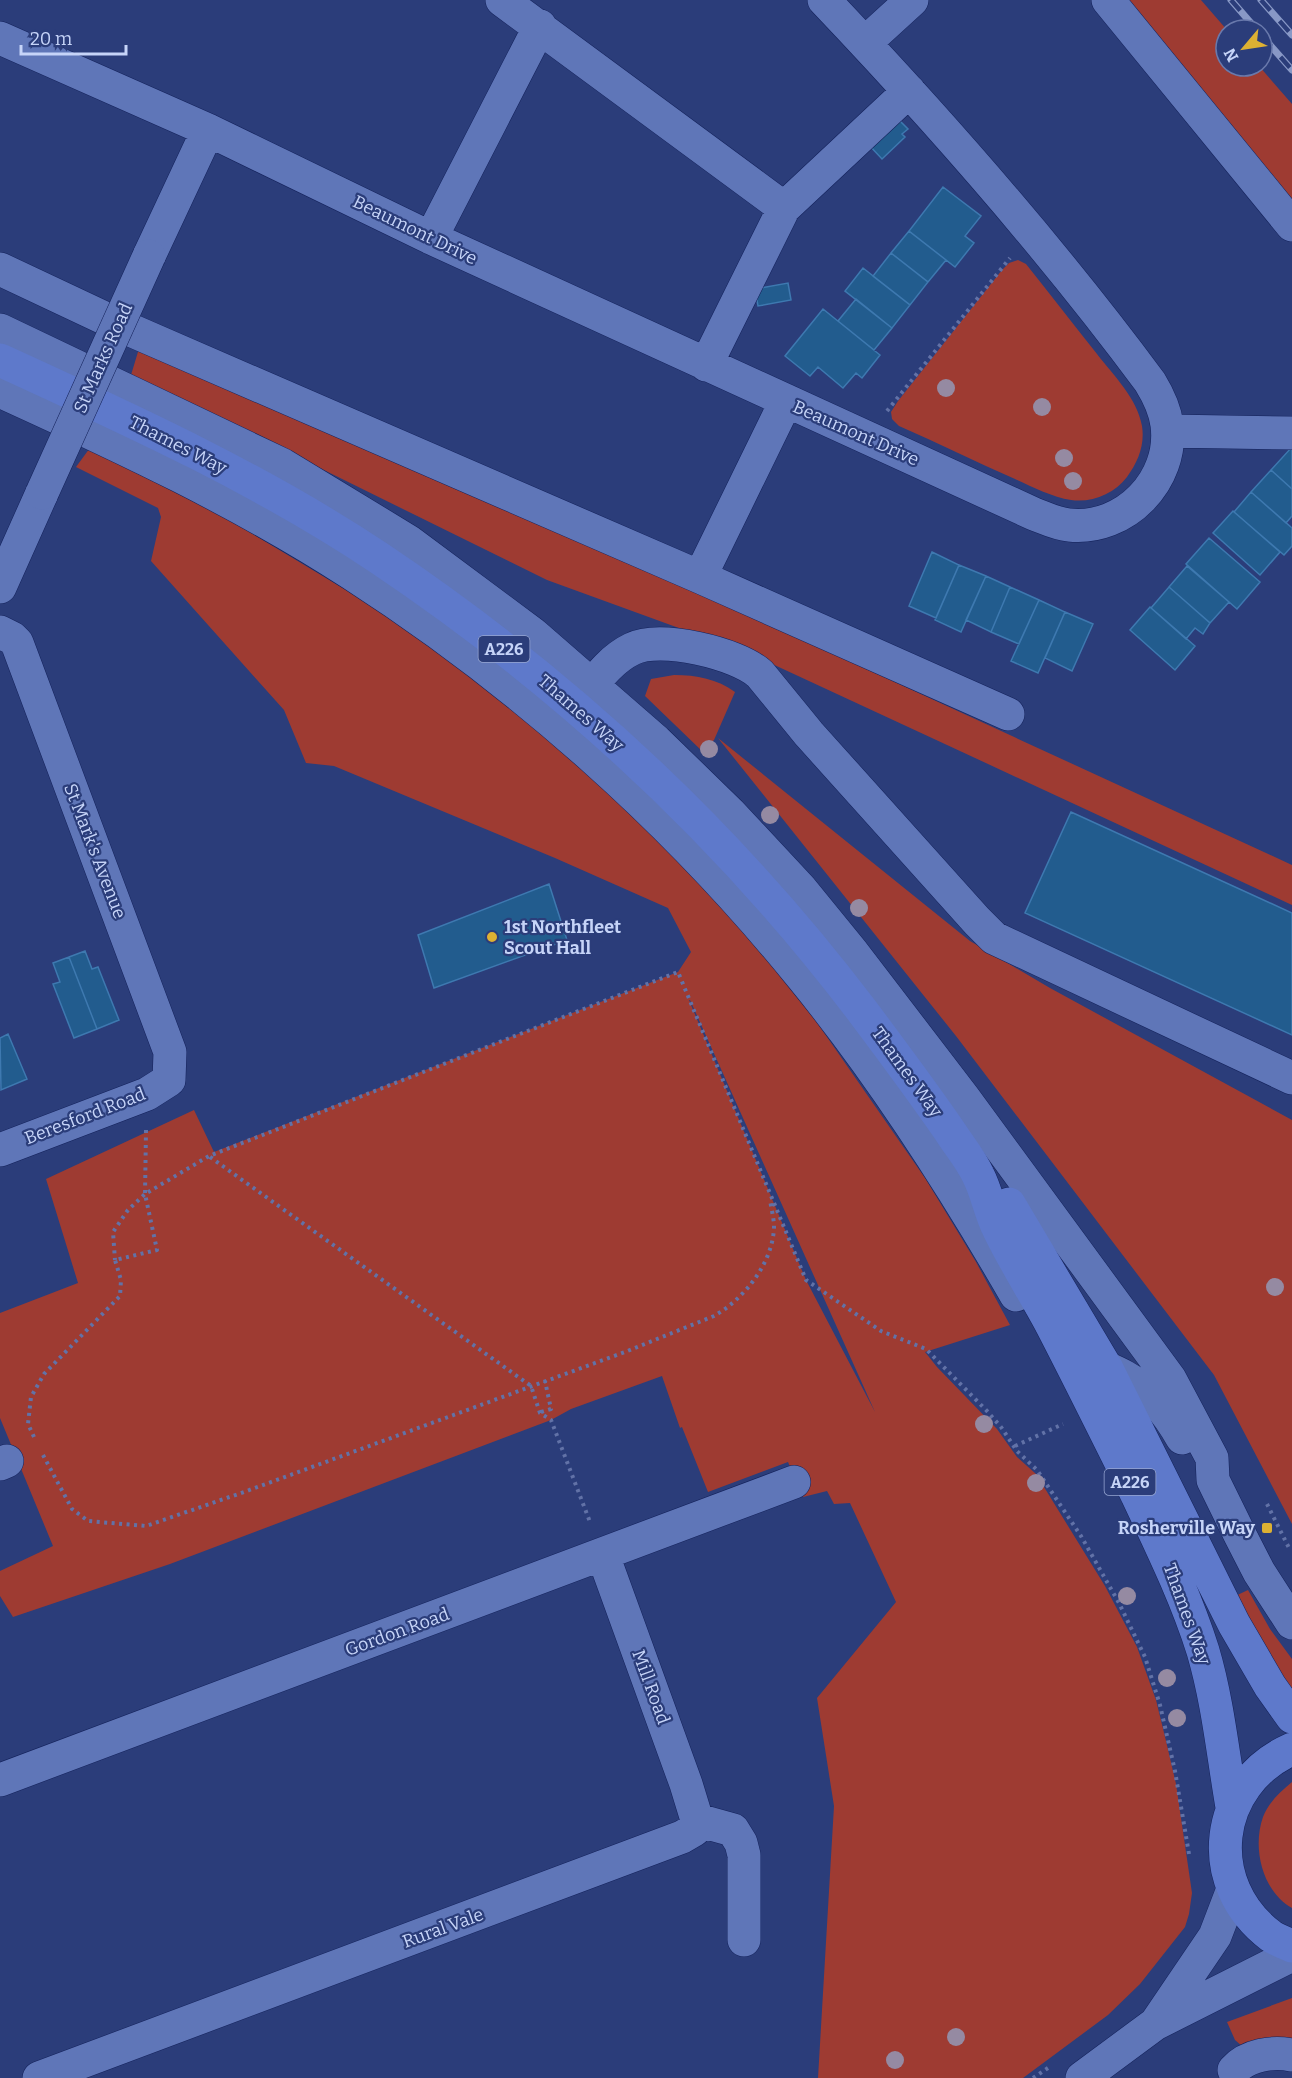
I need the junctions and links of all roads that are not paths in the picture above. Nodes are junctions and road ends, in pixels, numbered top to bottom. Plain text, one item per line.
1 (502, 0) edge
2 (824, 0) edge
3 (912, 0) edge
4 (1108, 0) edge
5 (540, 26) junction
6 (0, 38) edge
7 (865, 44) junction
8 (909, 91) junction
9 (208, 130) junction
10 (784, 208) junction
11 (1292, 225) edge
12 (431, 238) junction
13 (0, 270) edge
14 (119, 325) junction
15 (0, 330) edge
16 (0, 360) edge
17 (706, 365) junction
18 (0, 391) edge
19 (786, 401) junction
20 (1168, 431) junction
21 (1292, 433) edge
22 (700, 577) junction
23 (0, 587) edge
24 (0, 632) edge
25 (584, 695) junction
26 (1008, 714) dead end
27 (1292, 1078) edge
28 (158, 1087) joint
29 (0, 1150) edge
30 (978, 1174) junction
31 (1061, 1344) junction
32 (1107, 1369) junction
33 (1213, 1479) junction
34 (794, 1482) dead end
35 (603, 1555) junction
36 (1292, 1623) edge
37 (1292, 1717) edge
38 (1292, 1749) edge
39 (0, 1780) edge
40 (1232, 1807) junction
41 (697, 1820) junction
42 (1233, 1889) junction
43 (744, 1940) dead end
44 (1292, 1946) edge
45 (1292, 1955) edge
46 (1155, 2024) junction
47 (1292, 2055) edge
48 (1070, 2070) edge
49 (1234, 2070) dead end
50 (39, 2078) edge

1 - 5 street
2 - 7 street, Beaumont Drive
3 - 7 street
4 - 11 street
5 - 10 street
5 - 12 street
6 - 9 street, Beaumont Drive
7 - 8 street, Beaumont Drive
8 - 10 street
8 - 20 street, Beaumont Drive
9 - 12 street, Beaumont Drive
9 - 14 street, St Marks Road, bridge
10 - 17 street
12 - 17 street, Beaumont Drive
13 - 14 street
14 - 22 street
14 - 23 street, St Marks Road, bridge
15 - 25 street
16 - 25 main road, Thames Way / A226
17 - 19 street, Beaumont Drive
18 - 31 street
19 - 20 street, Beaumont Drive
19 - 22 street
20 - 21 street
22 - 26 street
24 - 28 street, St Mark's Avenue
25 - 27 street
25 - 30 main road, Thames Way / A226
25 - 33 street
28 - 29 street, Beresford Road
30 - 31 main road, Thames Way / A226
30 - 32 main road, Thames Way / A226
31 - 32 street
31 - 40 main road, Thames Way / A226
32 - 33 street
32 - 37 main road, Thames Way / A226
33 - 36 street
34 - 35 street, Gordon Road
35 - 39 street, Gordon Road
35 - 41 street, Mill Road
38 - 40 main road
40 - 42 main road
41 - 43 street
41 - 50 street, Rural Vale
42 - 44 main road
42 - 46 street
45 - 46 street
46 - 48 street
47 - 49 street

